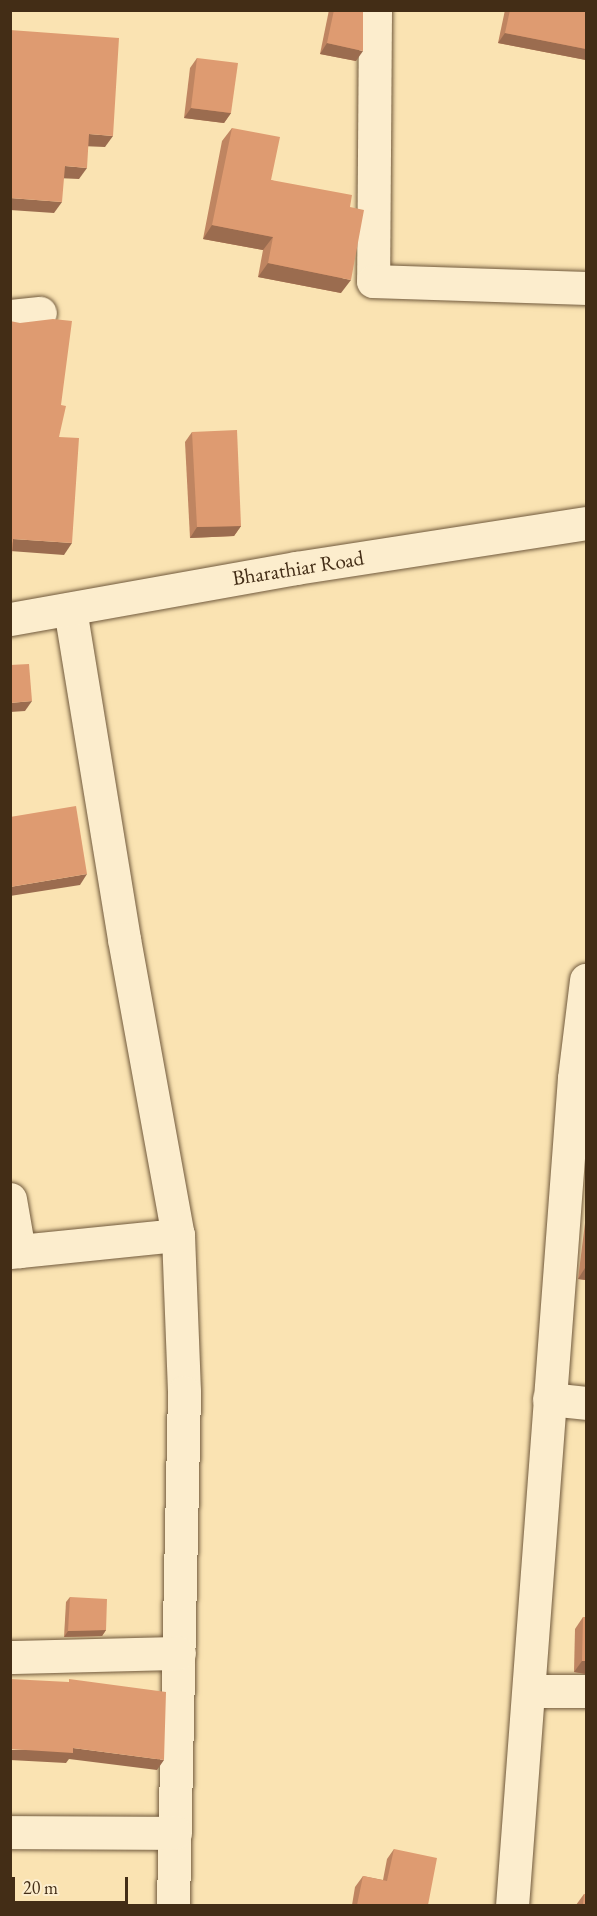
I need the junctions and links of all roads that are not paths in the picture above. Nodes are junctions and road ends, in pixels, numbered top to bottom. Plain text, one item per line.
1 (375, 10) edge
2 (586, 288) edge
3 (586, 523) edge
4 (70, 609) junction
5 (10, 619) edge
6 (586, 980) edge
7 (576, 1196) edge
8 (10, 1199) edge
9 (178, 1235) junction
10 (15, 1251) edge
11 (549, 1400) junction
12 (586, 1403) edge
13 (179, 1653) junction
14 (10, 1657) edge
15 (530, 1691) junction
16 (586, 1691) edge
17 (10, 1832) edge
18 (175, 1833) junction
19 (173, 1905) edge
20 (512, 1905) edge

1 - 2 street
3 - 4 street, Bharathiar Road
4 - 5 street, Bharathiar Road
4 - 9 street
6 - 7 street
7 - 11 street
8 - 10 street
9 - 10 street
9 - 13 street
11 - 12 street
11 - 15 street
13 - 14 street
13 - 18 street
15 - 16 street
15 - 20 street
17 - 18 street
18 - 19 street

